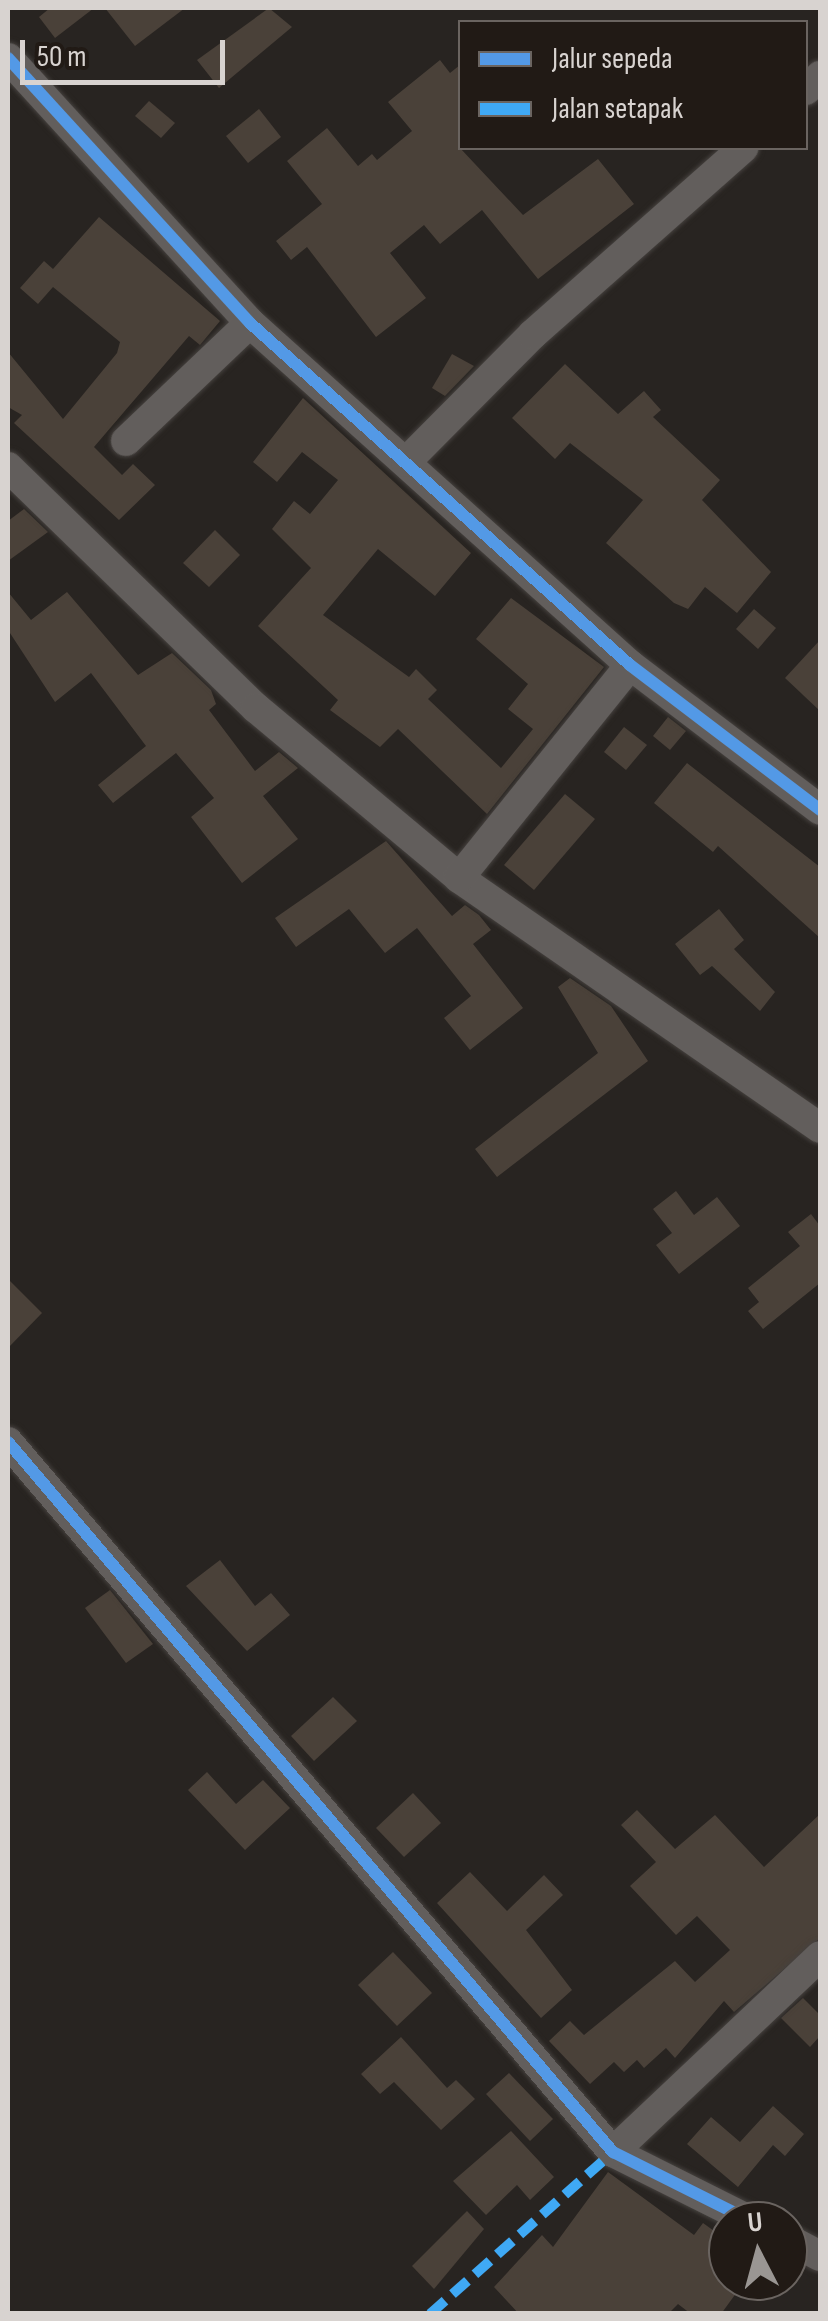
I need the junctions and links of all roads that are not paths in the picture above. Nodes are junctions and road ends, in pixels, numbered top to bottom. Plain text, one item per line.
1 (8, 58) edge
2 (741, 150) edge
3 (250, 323) junction
4 (126, 441) dead end
5 (406, 462) junction
6 (8, 466) edge
7 (630, 665) junction
8 (820, 810) edge
9 (459, 878) junction
10 (820, 1128) edge
11 (8, 1442) edge
12 (820, 1956) edge
13 (613, 2152) junction
14 (711, 2201) edge

1 - 3 street
2 - 5 street
3 - 4 street
3 - 5 street
5 - 7 street
6 - 9 street
7 - 8 street
7 - 9 street
9 - 10 street
11 - 13 street
12 - 13 street
13 - 14 street

